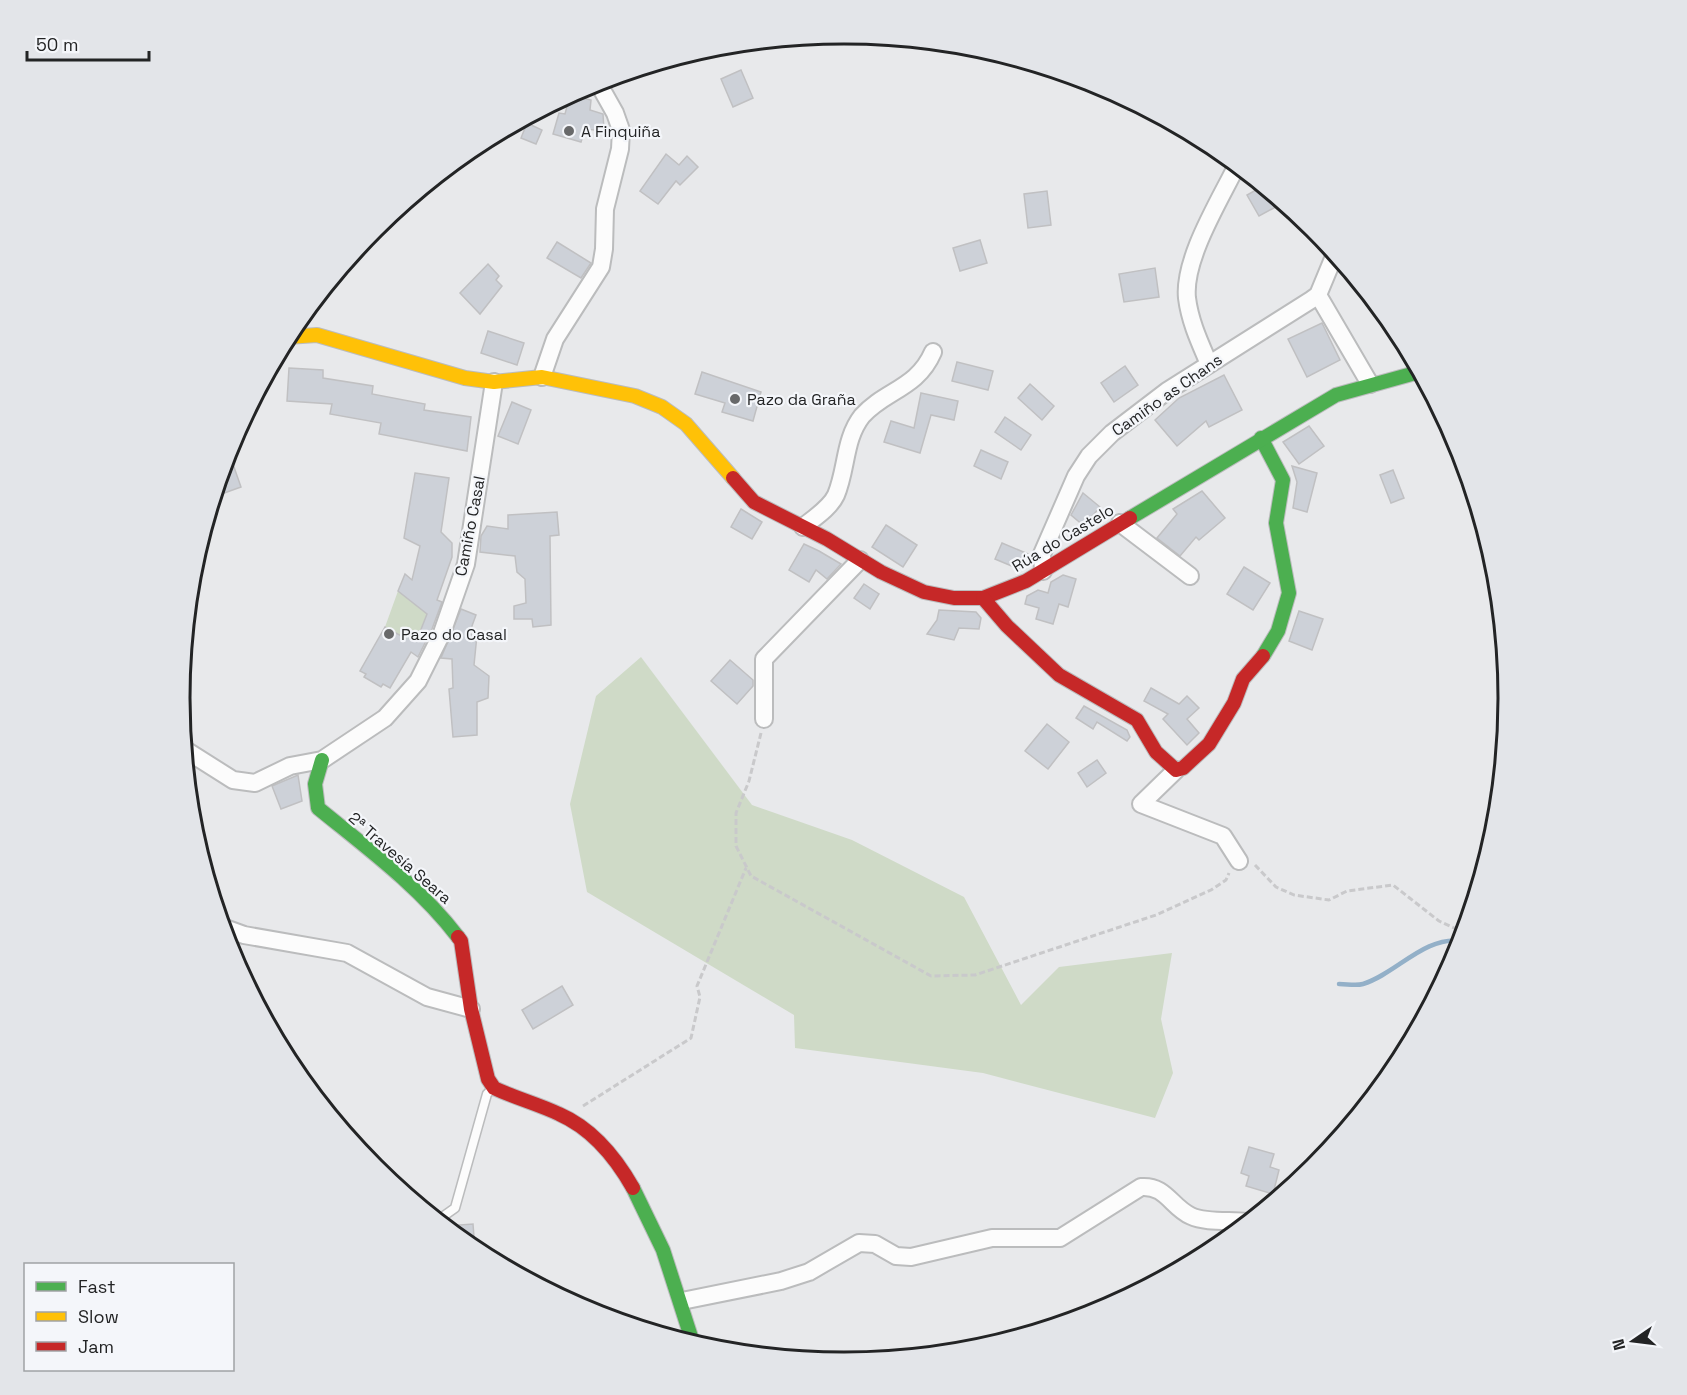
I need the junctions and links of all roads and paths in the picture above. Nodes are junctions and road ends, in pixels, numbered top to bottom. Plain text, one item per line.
1 (602, 90) edge
2 (1233, 173) edge
3 (1332, 262) edge
4 (1318, 295) junction
5 (299, 336) edge
6 (933, 352) dead end
7 (1209, 364) junction
8 (1412, 374) edge
9 (542, 377) junction
10 (494, 382) junction
11 (1370, 384) junction
12 (1261, 438) junction
13 (1120, 524) junction
14 (803, 527) junction
15 (860, 560) junction
16 (1043, 571) junction
17 (1191, 576) dead end
18 (983, 598) junction
19 (764, 719) joint
20 (192, 754) edge
21 (322, 760) junction
22 (1176, 770) junction
23 (1239, 861) junction
24 (747, 867) junction
25 (1455, 928) edge
26 (233, 931) edge
27 (471, 1009) junction
28 (494, 1088) junction
29 (567, 1117) junction
30 (444, 1215) edge
31 (1235, 1221) edge
32 (682, 1301) junction
33 (690, 1333) edge

1 - 9 street
2 - 7 street
3 - 4 street
4 - 7 street, Camiño as Chans
4 - 11 street
5 - 10 street, Rúa do Castelo
6 - 14 street
7 - 16 street, Camiño as Chans
8 - 11 street, Rúa do Castelo
9 - 10 street, Rúa do Castelo
9 - 14 street, Rúa do Castelo
10 - 21 street, Camiño Casal
11 - 12 street, Rúa do Castelo
12 - 13 street, Rúa do Castelo
12 - 22 street
13 - 16 street, Rúa do Castelo
13 - 17 street
14 - 15 street, Rúa do Castelo
15 - 18 street, Rúa do Castelo
15 - 19 street
16 - 18 street, Rúa do Castelo
18 - 22 street
19 - 24 path
20 - 21 street
21 - 27 street, 2ª Travesía Seara
22 - 23 street
23 - 24 path
23 - 25 path
24 - 29 path
26 - 27 street
27 - 28 street, 2ª Travesía Seara
28 - 29 street
28 - 30 lane
29 - 32 street
31 - 32 street
32 - 33 street

